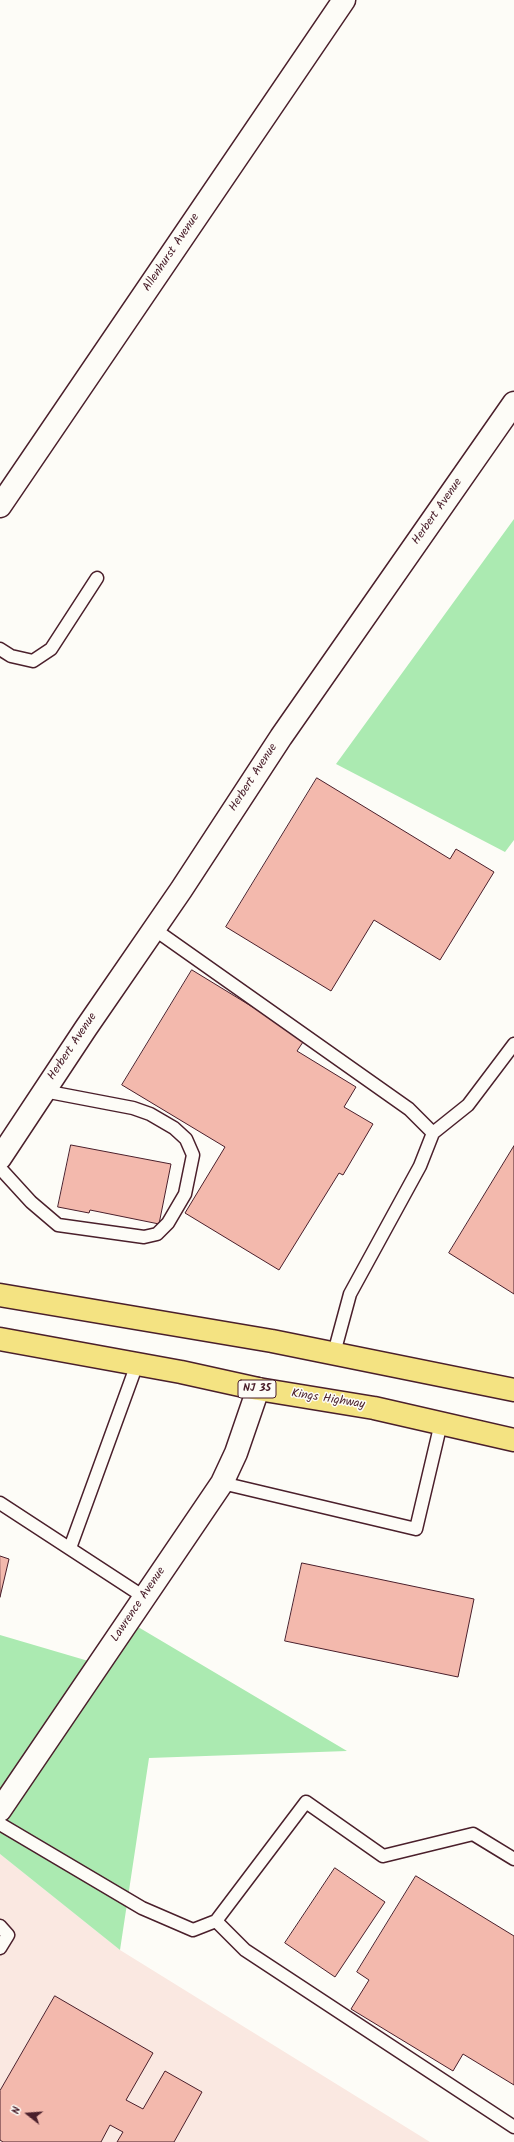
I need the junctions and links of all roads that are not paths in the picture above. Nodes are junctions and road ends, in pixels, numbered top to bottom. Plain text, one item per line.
1 (344, 0) edge
2 (514, 403) edge
3 (0, 506) edge
4 (97, 578) dead end
5 (0, 648) edge
6 (154, 929) junction
7 (514, 1044) edge
8 (44, 1091) junction
9 (433, 1134) junction
10 (0, 1158) edge
11 (0, 1168) edge
12 (0, 1295) edge
13 (0, 1339) edge
14 (334, 1353) junction
15 (137, 1364) junction
16 (258, 1389) junction
17 (514, 1390) edge
18 (441, 1423) junction
19 (514, 1440) edge
20 (222, 1483) junction
21 (0, 1503) edge
22 (70, 1548) junction
23 (144, 1597) junction
24 (0, 1810) edge
25 (0, 1824) edge
26 (514, 1859) edge
27 (216, 1920) junction
28 (0, 1926) edge
29 (0, 1948) edge
30 (514, 2127) edge

1 - 3 street, Allenhurst Avenue
2 - 6 street, Herbert Avenue
4 - 5 lane
6 - 8 street, Herbert Avenue
6 - 9 lane
7 - 9 lane
8 - 10 street, Herbert Avenue
8 - 11 lane
9 - 14 lane
12 - 14 main road
13 - 15 main road, Kings Highway / NJ 35
14 - 17 main road
15 - 16 main road, Kings Highway / NJ 35
15 - 22 lane
16 - 18 main road, Kings Highway / NJ 35
16 - 20 street, Lawrence Avenue
18 - 19 main road, Kings Highway / NJ 35
18 - 20 lane
20 - 23 street, Lawrence Avenue
21 - 22 lane
22 - 23 lane
23 - 24 street, Lawrence Avenue
25 - 27 lane
26 - 27 lane
27 - 30 lane
28 - 29 lane

